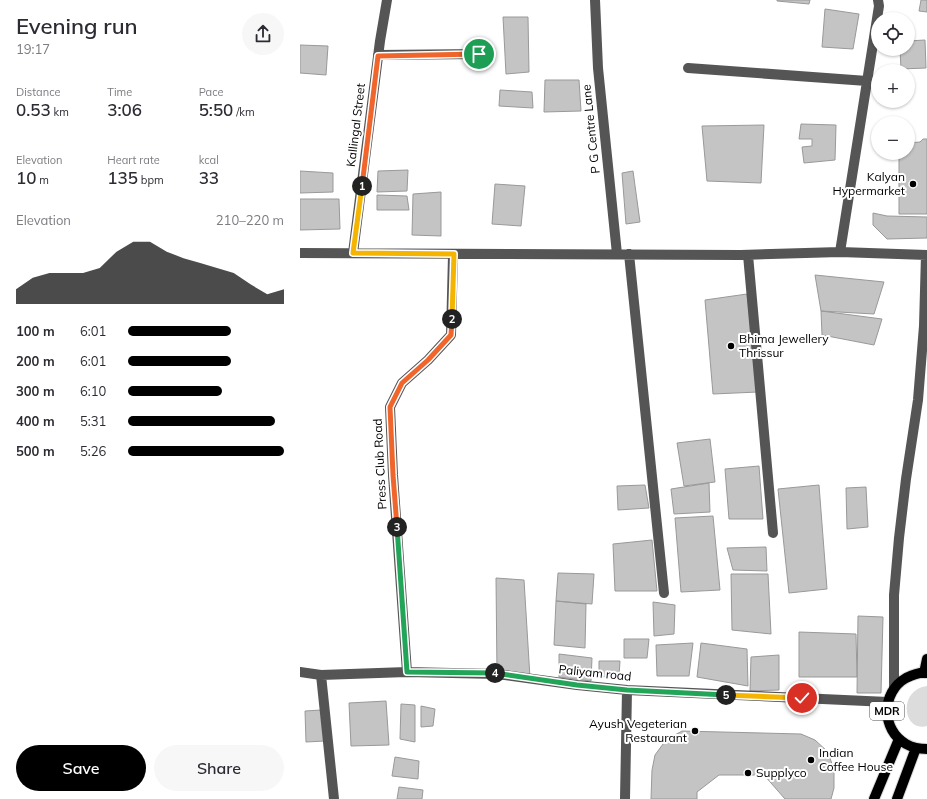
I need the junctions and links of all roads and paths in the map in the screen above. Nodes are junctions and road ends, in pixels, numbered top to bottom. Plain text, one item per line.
1 (387, 0) edge
2 (595, 0) edge
3 (878, 0) edge
4 (479, 54) dead end
5 (378, 56) junction
6 (688, 68) dead end
7 (867, 81) junction
8 (840, 252) junction
9 (300, 253) edge
10 (353, 253) junction
11 (454, 254) junction
12 (617, 254) junction
13 (629, 254) junction
14 (748, 254) junction
15 (927, 255) edge
16 (773, 533) dead end
17 (664, 593) dead end
18 (927, 659) edge
19 (300, 672) edge
20 (407, 672) junction
21 (926, 673) edge
22 (321, 675) junction
23 (894, 688) junction
24 (627, 690) junction
25 (888, 702) junction
26 (899, 739) junction
27 (916, 748) junction
28 (927, 749) edge
29 (334, 799) edge
30 (626, 799) edge
31 (874, 799) edge
32 (897, 799) edge

1 - 5 street, Kallingal Street
2 - 12 street, P G Centre Lane
3 - 7 street
4 - 5 street
5 - 10 street, Kallingal Street
6 - 7 street
7 - 8 street
8 - 14 street
8 - 15 street
9 - 10 street
10 - 11 street
11 - 12 street
11 - 20 street, Press Club Road
12 - 13 street
13 - 14 street
13 - 17 street
14 - 16 street
15 - 23 street
18 - 21 main road
19 - 22 street, Paliyam road
20 - 22 street, Paliyam road
20 - 24 street, Paliyam road
21 - 23 main road, MDR
22 - 29 street
23 - 25 main road, MDR
24 - 25 street, Paliyam road
24 - 30 street
25 - 26 main road, MDR
26 - 27 main road
26 - 31 main road
27 - 28 main road
27 - 32 main road

